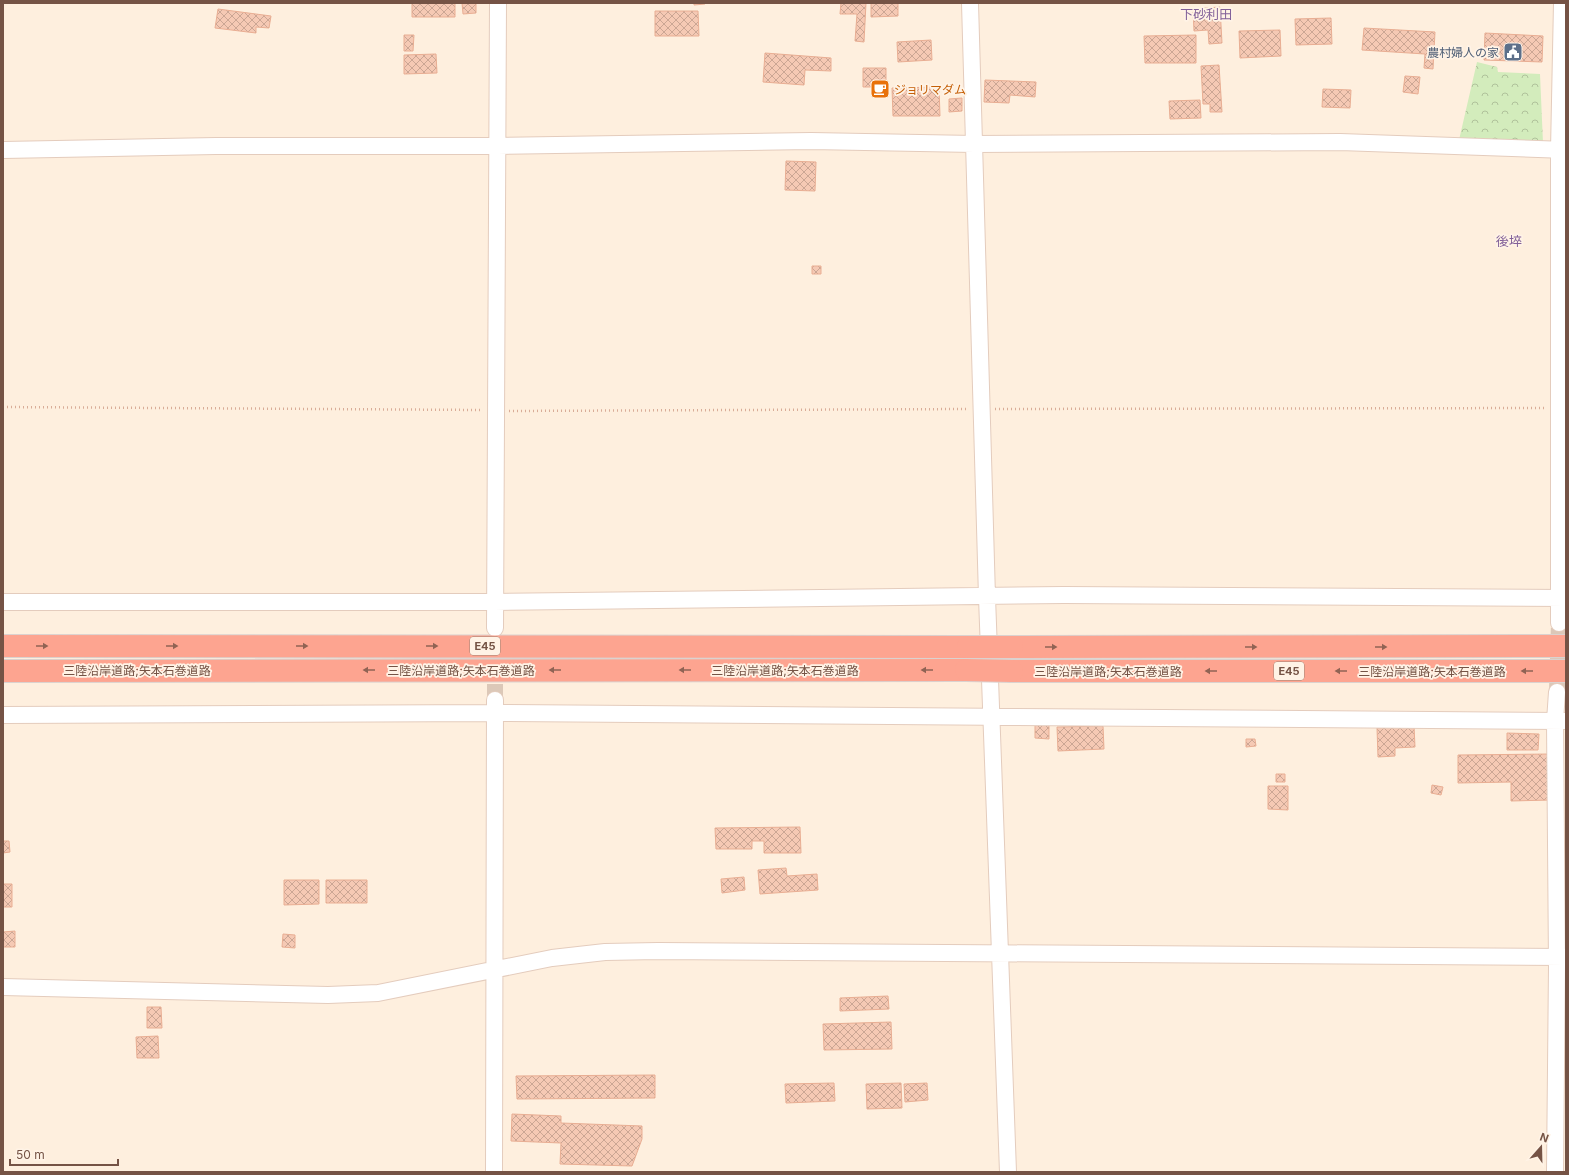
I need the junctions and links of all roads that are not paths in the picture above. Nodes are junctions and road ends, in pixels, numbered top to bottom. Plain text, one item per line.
1 (498, 3) edge
2 (970, 3) edge
3 (1562, 3) edge
4 (974, 144) junction
5 (498, 146) junction
6 (3, 150) edge
7 (1562, 150) edge
8 (987, 597) junction
9 (1563, 598) edge
10 (3, 602) edge
11 (495, 602) junction
12 (1559, 623) tunnel mouth
13 (496, 628) tunnel mouth
14 (3, 646) edge
15 (1566, 646) edge
16 (3, 670) edge
17 (1566, 670) edge
18 (1557, 692) tunnel mouth
19 (495, 707) junction
20 (3, 715) edge
21 (992, 716) junction
22 (1560, 721) edge
23 (1000, 954) junction
24 (1561, 956) edge
25 (494, 970) junction
26 (3, 987) edge
27 (494, 1172) edge
28 (1008, 1172) edge
29 (1555, 1172) edge

1 - 5 street
2 - 4 street
3 - 7 street
4 - 5 street
4 - 7 street
4 - 8 street
5 - 6 street
5 - 11 street
7 - 9 street
8 - 9 street
8 - 11 street
8 - 21 street
9 - 12 street
10 - 11 street
11 - 13 street
14 -> 15 highway, 三陸沿岸道路;矢本石巻道路 / E45, bridge
17 -> 16 highway, 三陸沿岸道路;矢本石巻道路 / E45, bridge
18 - 22 street
19 - 20 street
19 - 21 street
19 - 25 street
21 - 22 street
21 - 23 street
22 - 24 street
23 - 24 street
23 - 25 street
23 - 28 street
24 - 29 street
25 - 26 street
25 - 27 street

